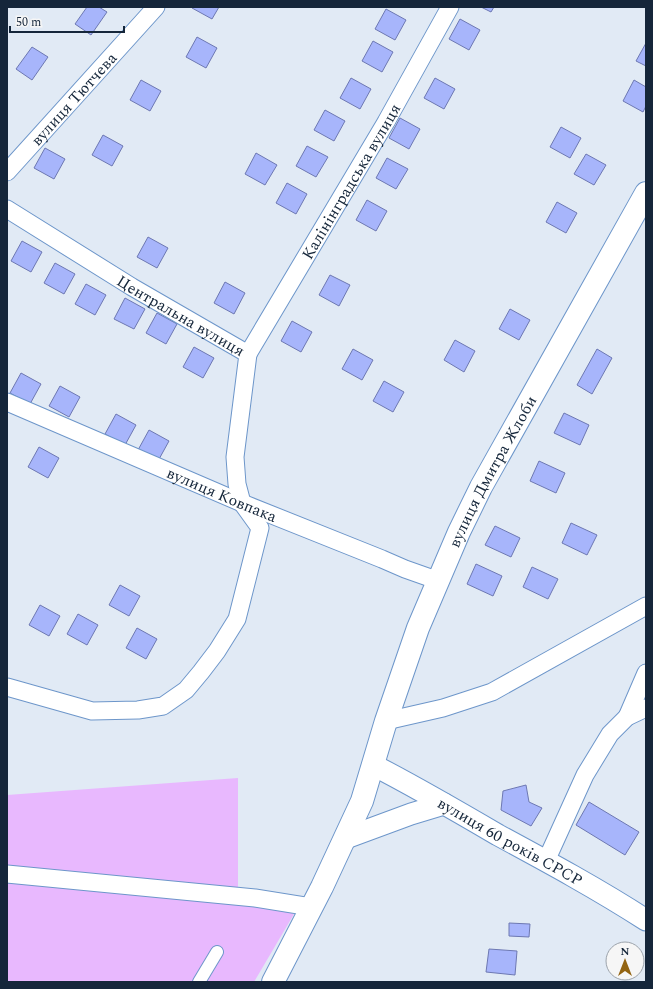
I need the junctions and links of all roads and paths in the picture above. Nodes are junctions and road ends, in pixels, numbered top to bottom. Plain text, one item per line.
1 (156, 7) edge
2 (450, 7) edge
3 (7, 172) edge
4 (646, 193) edge
5 (7, 209) edge
6 (248, 354) junction
7 (7, 402) edge
8 (242, 503) junction
9 (439, 581) junction
10 (646, 606) edge
11 (646, 673) edge
12 (7, 687) edge
13 (646, 708) edge
14 (627, 717) junction
15 (386, 721) junction
16 (373, 765) junction
17 (444, 804) junction
18 (346, 838) junction
19 (546, 861) junction
20 (7, 874) edge
21 (311, 907) junction
22 (646, 920) edge
23 (217, 952) dead end
24 (275, 980) edge
25 (199, 982) edge

1 - 3 street, вулиця Тютчева
2 - 6 street, Калінінградська вулиця
4 - 9 main road, вулиця Дмитра Жлоби
5 - 6 street, Центральна вулиця
6 - 8 street, Центральна вулиця
7 - 8 street, вулиця Ковпака
8 - 9 street, вулиця Ковпака
8 - 12 street
9 - 15 main road, вулиця Дмитра Жлоби
10 - 15 street
11 - 14 street
13 - 14 street
14 - 19 street
15 - 16 main road, вулиця Дмитра Жлоби
16 - 17 street, вулиця 60 років СРСР
16 - 18 main road, вулиця Дмитра Жлоби
17 - 18 street
17 - 19 street, вулиця 60 років СРСР
18 - 21 main road, вулиця Дмитра Жлоби
19 - 22 street, вулиця 60 років СРСР
20 - 21 street
21 - 24 main road, вулиця Дмитра Жлоби
23 - 25 street

